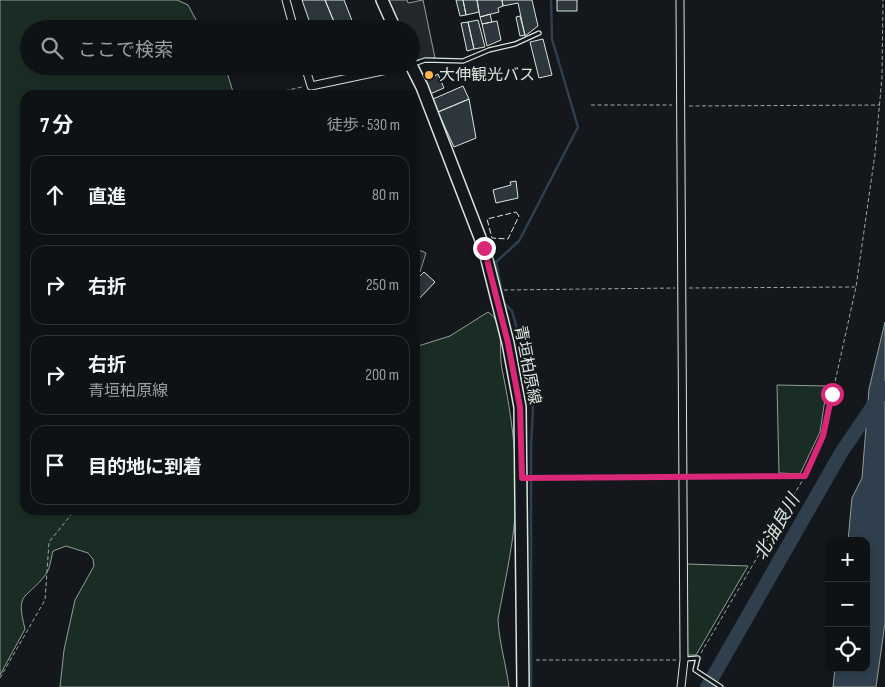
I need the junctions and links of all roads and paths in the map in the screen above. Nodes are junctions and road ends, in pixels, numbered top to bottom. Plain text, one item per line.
1 (286, 0) edge
2 (382, 0) edge
3 (680, 0) edge
4 (883, 0) edge
5 (292, 20) edge
6 (391, 20) edge
7 (539, 32) dead end
8 (420, 62) edge
9 (308, 75) edge
10 (363, 75) edge
11 (416, 75) edge
12 (311, 86) junction
13 (291, 90) edge
14 (591, 105) dead end
15 (680, 105) junction
16 (880, 105) junction
17 (856, 287) junction
18 (680, 288) junction
19 (494, 290) junction
20 (682, 476) junction
21 (805, 476) junction
22 (522, 478) junction
23 (70, 515) edge
24 (698, 658) junction
25 (536, 660) dead end
26 (684, 660) junction
27 (0, 678) edge
28 (720, 686) edge
29 (524, 687) edge
30 (680, 687) edge

1 - 5 street
2 - 6 main road
3 - 15 street
4 - 16 path
7 - 8 lane
9 - 12 street
10 - 12 street
11 - 19 main road, 青垣柏原線
12 - 13 path
14 - 15 path
15 - 16 path
15 - 18 street
16 - 17 path
17 - 18 path
17 - 21 path
18 - 19 path
18 - 20 street
19 - 22 main road, 青垣柏原線
20 - 21 path
20 - 22 path
20 - 26 street
21 - 24 path
22 - 29 main road, 青垣柏原線
23 - 27 path
24 - 26 lane
24 - 28 lane
25 - 26 path
26 - 30 street

